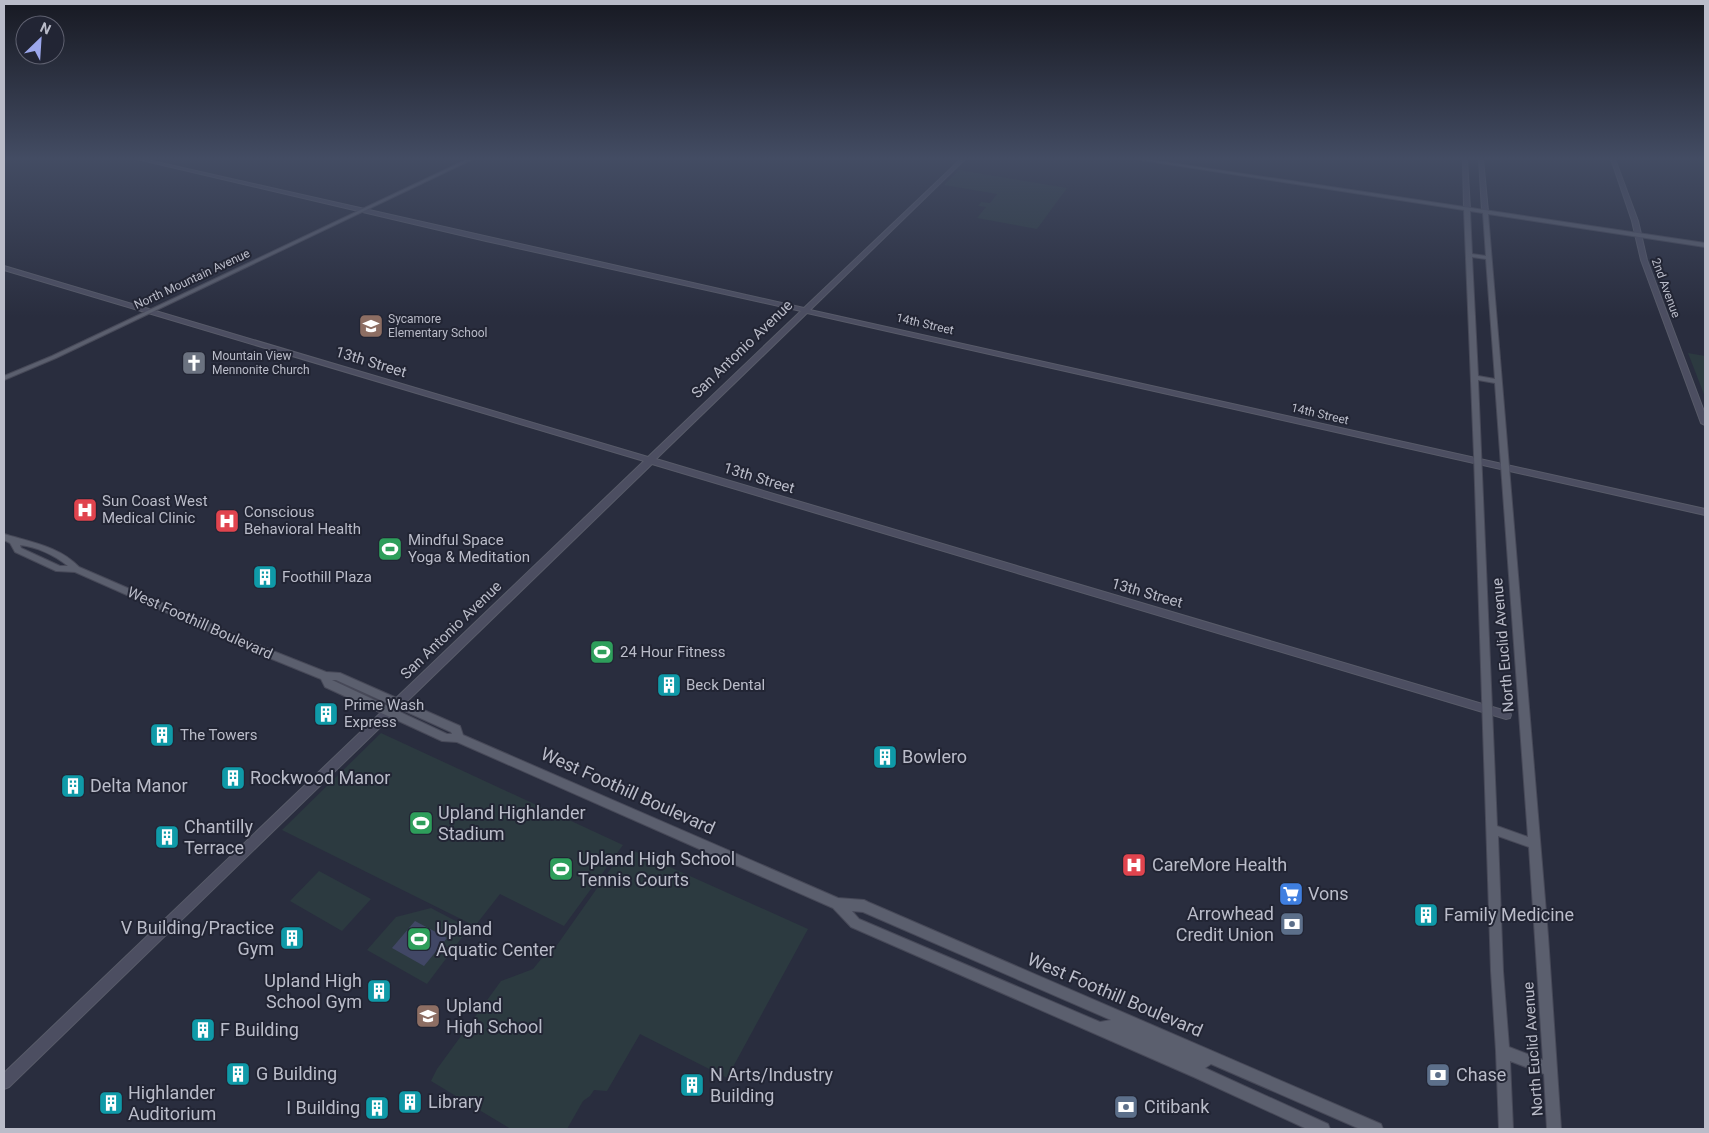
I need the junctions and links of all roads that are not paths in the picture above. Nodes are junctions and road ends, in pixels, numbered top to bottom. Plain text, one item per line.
1 (1485, 211) edge
2 (354, 212) edge
3 (373, 212) edge
4 (908, 212) edge
5 (1467, 212) edge
6 (1491, 212) edge
7 (1631, 212) edge
8 (1638, 235) junction
9 (1705, 245) edge
10 (1469, 255) junction
11 (1488, 258) junction
12 (4, 268) edge
13 (807, 309) junction
14 (147, 310) junction
15 (1474, 377) junction
16 (4, 378) edge
17 (1499, 382) junction
18 (1705, 423) edge
19 (651, 460) junction
20 (1478, 461) junction
21 (1506, 467) junction
22 (1705, 512) edge
23 (4, 537) edge
24 (325, 676) junction
25 (398, 703) junction
26 (1487, 709) junction
27 (389, 712) junction
28 (1506, 715) dead end
29 (458, 738) junction
30 (1492, 829) junction
31 (1535, 844) junction
32 (837, 904) junction
33 (1100, 1029) junction
34 (1503, 1051) junction
35 (1209, 1056) junction
36 (1550, 1070) junction
37 (4, 1082) edge
38 (1323, 1129) edge
39 (1376, 1129) edge
40 (1506, 1129) edge
41 (1554, 1129) edge

1 - 11 main road, North Euclid Avenue
2 - 14 main road, North Mountain Avenue
3 - 13 street, 14th Street
4 - 13 street, San Antonio Avenue
5 - 10 main road, North Euclid Avenue
6 - 8 main road
7 - 8 street, 2nd Avenue
8 - 9 main road
8 - 18 street, 2nd Avenue
10 - 11 main road
10 - 15 main road, North Euclid Avenue
11 - 17 main road, North Euclid Avenue
12 - 14 street, 13th Street
13 - 19 street, San Antonio Avenue
13 - 20 street, 14th Street
14 - 16 main road, North Mountain Avenue
14 - 19 street, 13th Street
15 - 17 main road
15 - 20 main road, North Euclid Avenue
17 - 21 main road, North Euclid Avenue
19 - 25 street, San Antonio Avenue
19 - 26 street, 13th Street
20 - 21 street, 14th Street
20 - 26 main road, North Euclid Avenue
21 - 22 street, 14th Street
21 - 31 main road, North Euclid Avenue
23 - 24 main road, West Foothill Boulevard
24 - 25 main road, West Foothill Boulevard
24 - 27 main road, West Foothill Boulevard
25 - 27 street, San Antonio Avenue
25 - 29 main road, West Foothill Boulevard
26 - 28 street, 13th Street
26 - 30 main road, North Euclid Avenue
27 - 29 main road, West Foothill Boulevard
27 - 37 street, San Antonio Avenue
29 - 32 main road, West Foothill Boulevard
30 - 31 main road
30 - 34 main road, North Euclid Avenue
31 - 36 main road, North Euclid Avenue
32 - 33 main road, West Foothill Boulevard
32 - 35 main road, West Foothill Boulevard
33 - 35 main road
33 - 38 main road, West Foothill Boulevard
34 - 36 main road
34 - 40 main road, North Euclid Avenue
35 - 39 main road, West Foothill Boulevard
36 - 41 main road, North Euclid Avenue

